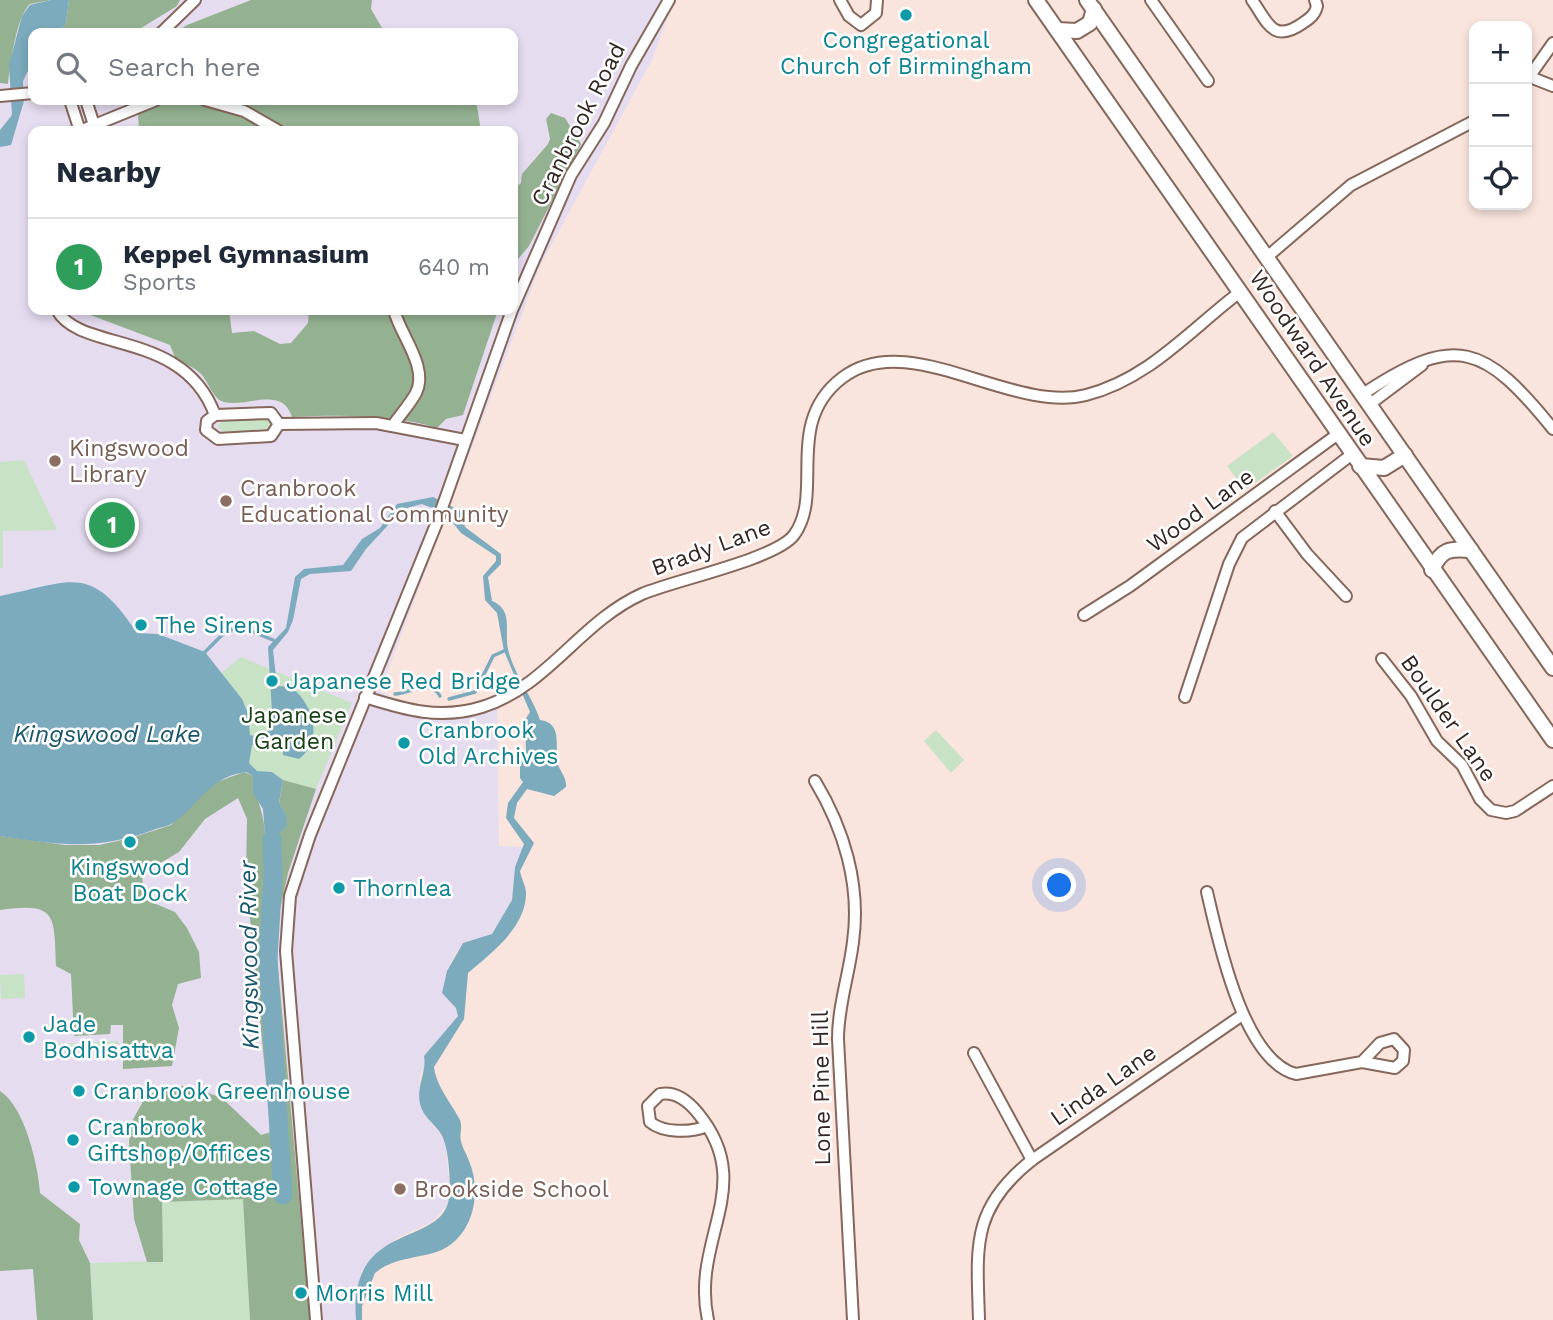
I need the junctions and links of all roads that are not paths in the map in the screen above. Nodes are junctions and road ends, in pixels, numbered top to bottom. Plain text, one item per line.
1 (195, 0) edge
2 (669, 0) edge
3 (840, 0) edge
4 (877, 0) edge
5 (1036, 0) edge
6 (1151, 0) edge
7 (1252, 0) edge
8 (1315, 0) edge
9 (1091, 5) edge
10 (166, 28) edge
11 (1057, 30) junction
12 (1553, 43) edge
13 (1532, 73) edge
14 (1532, 80) edge
15 (1208, 81) dead end
16 (1553, 86) edge
17 (28, 93) edge
18 (0, 96) edge
19 (72, 105) edge
20 (88, 105) edge
21 (144, 105) edge
22 (223, 105) edge
23 (1469, 124) edge
24 (94, 125) joint
25 (78, 126) edge
26 (270, 126) edge
27 (1267, 257) junction
28 (1240, 292) junction
29 (518, 295) edge
30 (62, 315) edge
31 (396, 315) edge
32 (510, 315) edge
33 (1367, 399) junction
34 (215, 415) junction
35 (279, 424) junction
36 (393, 425) junction
37 (1553, 429) edge
38 (1338, 434) junction
39 (464, 440) junction
40 (1405, 455) junction
41 (1356, 461) junction
42 (1275, 511) junction
43 (1471, 550) junction
44 (1432, 570) junction
45 (1346, 596) dead end
46 (1084, 615) dead end
47 (1382, 659) dead end
48 (1553, 668) edge
49 (365, 697) junction
50 (1185, 697) dead end
51 (1553, 740) edge
52 (814, 781) dead end
53 (1553, 786) edge
54 (1207, 892) dead end
55 (1241, 1016) junction
56 (974, 1053) dead end
57 (1362, 1062) dead end
58 (707, 1126) junction
59 (1032, 1160) junction
60 (316, 1320) edge
61 (708, 1320) edge
62 (853, 1320) edge
63 (979, 1320) edge

1 - 10 street
2 - 29 street, Cranbrook Road
3 - 4 street
5 - 11 main road, Woodward Avenue
6 - 15 street
7 - 8 street
9 - 11 main road
9 - 27 main road, Woodward Avenue
11 - 28 main road, Woodward Avenue
12 - 13 street
14 - 16 street
17 - 18 street
19 - 25 street
20 - 24 street
21 - 24 street
22 - 26 street
23 - 27 street
27 - 33 main road, Woodward Avenue
28 - 38 main road, Woodward Avenue
28 - 49 street, Brady Lane
30 - 34 street
31 - 36 street
32 - 39 street, Cranbrook Road
33 - 37 street
33 - 40 main road, Woodward Avenue
34 - 35 street
34 - 35 street
35 - 36 street
36 - 39 street
38 - 41 main road, Woodward Avenue
38 - 46 street, Wood Lane
39 - 49 street, Cranbrook Road
40 - 41 main road
40 - 43 main road, Woodward Avenue
41 - 42 street
41 - 44 main road, Woodward Avenue
42 - 45 street
42 - 50 street
43 - 44 main road
43 - 48 main road, Woodward Avenue
44 - 51 main road, Woodward Avenue
47 - 53 street, Boulder Lane
49 - 60 street, Cranbrook Road
52 - 62 street, Lone Pine Hill
54 - 55 street
55 - 57 street
55 - 59 street, Linda Lane
56 - 59 street
58 - 58 street
58 - 61 street
59 - 63 street, Linda Lane

